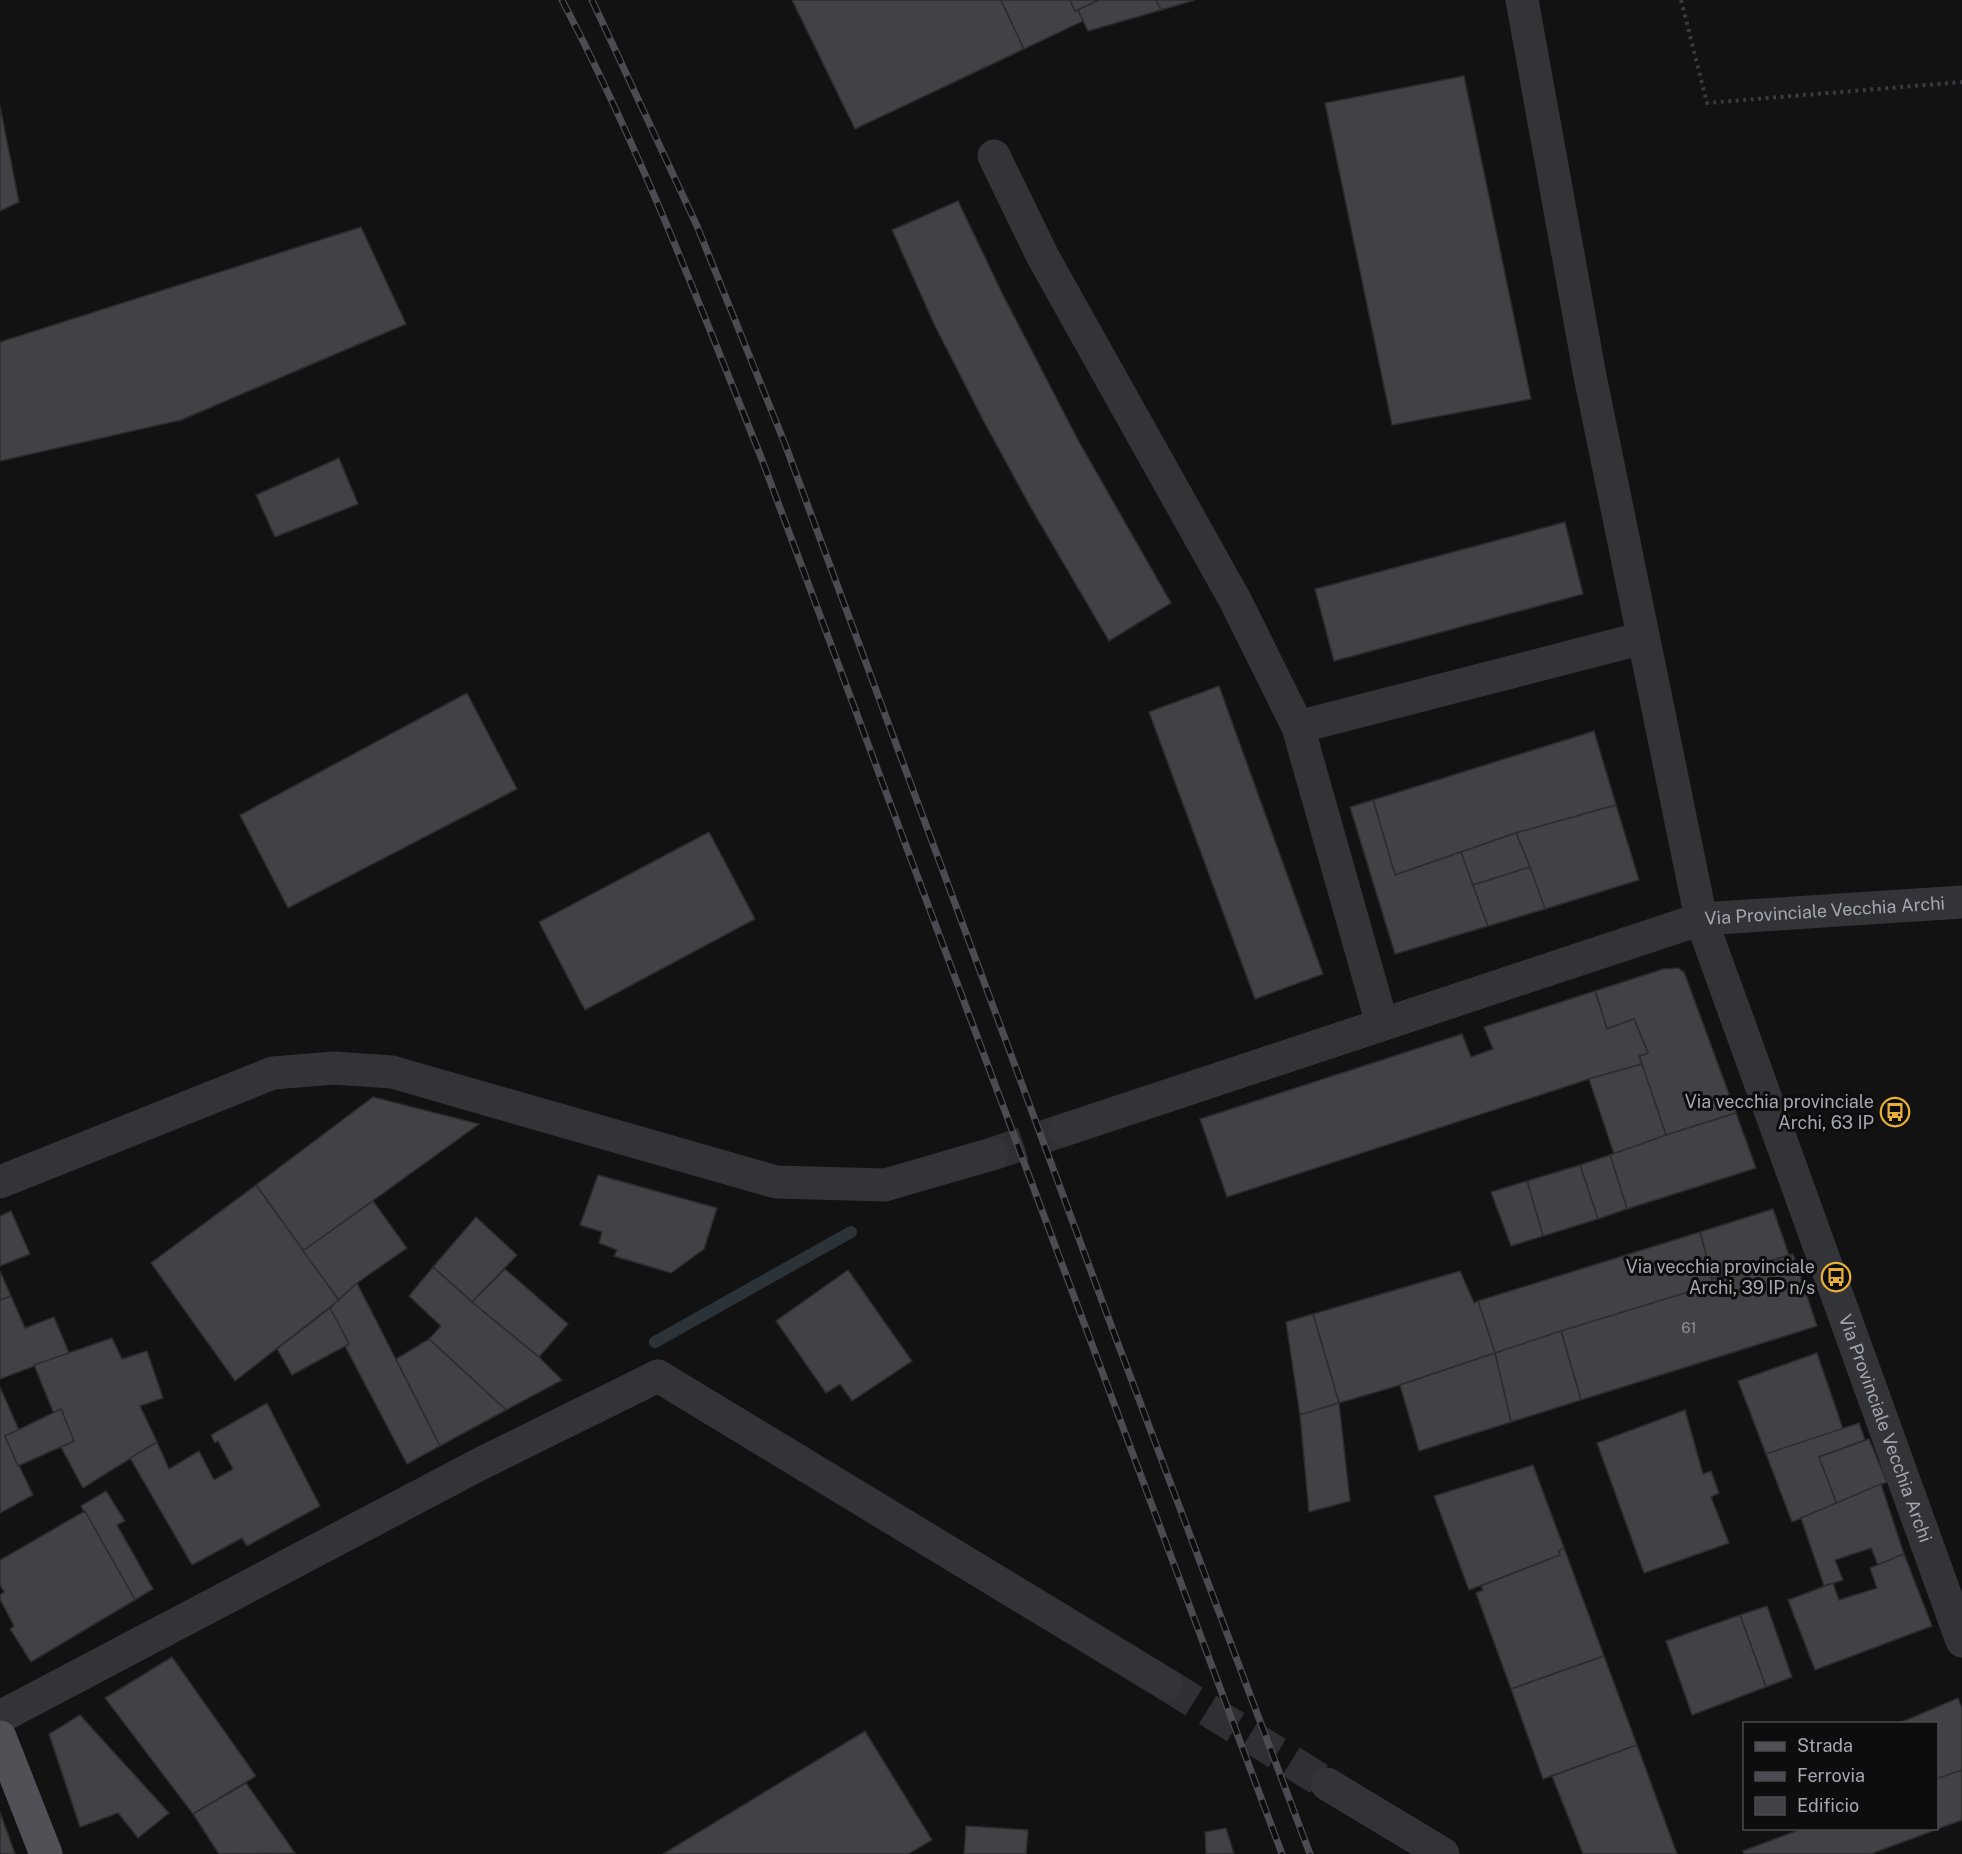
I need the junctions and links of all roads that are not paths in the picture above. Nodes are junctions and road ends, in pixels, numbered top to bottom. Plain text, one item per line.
1 (1522, 0) edge
2 (994, 156) dead end
3 (1643, 638) junction
4 (1298, 726) junction
5 (1962, 902) edge
6 (1701, 919) junction
7 (1382, 1024) junction
8 (1064, 1130) tunnel mouth
9 (992, 1154) tunnel mouth
10 (0, 1182) edge
11 (1962, 1641) edge
12 (1166, 1684) tunnel mouth
13 (0, 1717) edge
14 (0, 1737) edge
15 (1328, 1784) tunnel mouth
16 (46, 1854) edge
17 (1443, 1854) edge

1 - 3 street
2 - 4 street
3 - 4 street
3 - 6 street
4 - 7 street
5 - 6 street, Via Provinciale Vecchia Archi
6 - 7 street
6 - 11 street, Via Provinciale Vecchia Archi
7 - 8 street
9 - 10 street
12 - 13 street
14 - 16 main road
15 - 17 street

